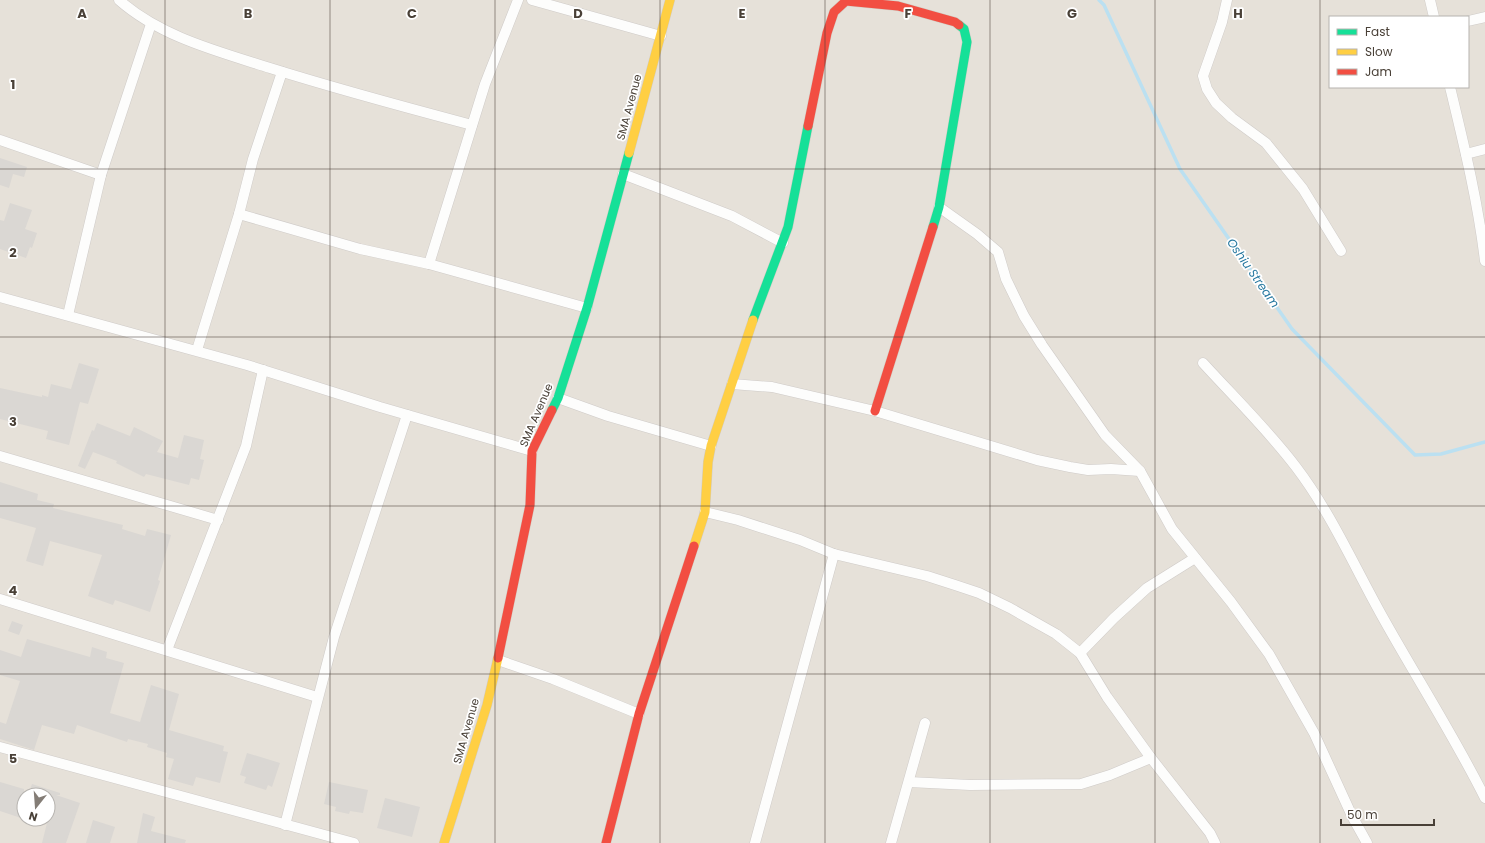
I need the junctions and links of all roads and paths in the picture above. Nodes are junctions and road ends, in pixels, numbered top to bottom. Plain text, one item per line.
1 (118, 0) edge
2 (518, 0) edge
3 (532, 0) edge
4 (670, 0) edge
5 (1227, 0) edge
6 (1430, 0) edge
7 (1434, 16) edge
8 (1485, 17) edge
9 (1469, 21) edge
10 (151, 24) junction
11 (661, 36) junction
12 (282, 72) junction
13 (1450, 88) edge
14 (472, 125) junction
15 (0, 140) edge
16 (1485, 149) edge
17 (1466, 154) junction
18 (623, 174) junction
19 (101, 175) junction
20 (939, 207) junction
21 (239, 214) junction
22 (1483, 227) edge
23 (783, 243) junction
24 (1341, 251) dead end
25 (1485, 261) edge
26 (429, 264) junction
27 (0, 297) edge
28 (587, 308) junction
29 (68, 315) junction
30 (197, 350) junction
31 (1202, 363) dead end
32 (263, 370) junction
33 (732, 384) junction
34 (558, 398) junction
35 (875, 410) junction
36 (407, 415) junction
37 (711, 446) junction
38 (532, 450) junction
39 (0, 456) edge
40 (1140, 471) junction
41 (704, 512) junction
42 (218, 520) junction
43 (834, 554) junction
44 (1195, 558) junction
45 (0, 599) edge
46 (167, 650) junction
47 (1080, 653) junction
48 (498, 660) junction
49 (318, 697) junction
50 (639, 714) junction
51 (925, 723) dead end
52 (0, 747) edge
53 (1151, 758) junction
54 (909, 782) junction
55 (1485, 798) edge
56 (285, 825) junction
57 (354, 843) edge
58 (444, 843) edge
59 (606, 843) edge
60 (755, 843) edge
61 (891, 843) edge
62 (1215, 843) edge
63 (1367, 843) edge

1 - 10 street
2 - 14 street
3 - 11 street
4 - 11 street, SMA Avenue
5 - 24 street
6 - 7 street
8 - 9 street
10 - 12 street
10 - 19 street
11 - 18 street, SMA Avenue
12 - 14 street
12 - 21 street
13 - 17 street
14 - 26 street
15 - 19 street
16 - 17 street
17 - 22 street
18 - 23 street
18 - 28 street, SMA Avenue
19 - 29 street
20 - 23 street
20 - 35 street
20 - 40 street
21 - 26 street
21 - 30 street
22 - 25 street
23 - 33 street
26 - 28 street
27 - 29 street
28 - 34 street, SMA Avenue
29 - 30 street
30 - 32 street
31 - 55 street
32 - 36 street
32 - 42 street
33 - 35 street
33 - 37 street
34 - 37 street
34 - 38 street, SMA Avenue
35 - 40 street
36 - 38 street
36 - 49 street
37 - 41 street
38 - 48 street, SMA Avenue
39 - 42 street
40 - 44 street
41 - 43 street
41 - 50 street
42 - 46 street
43 - 47 street
43 - 60 street
44 - 47 street
44 - 63 street
45 - 46 street
46 - 49 street
47 - 53 street
48 - 50 street
48 - 58 street, SMA Avenue
49 - 56 street
50 - 59 street
51 - 54 street
52 - 56 street
53 - 54 street
53 - 62 street
54 - 61 street
56 - 57 street

